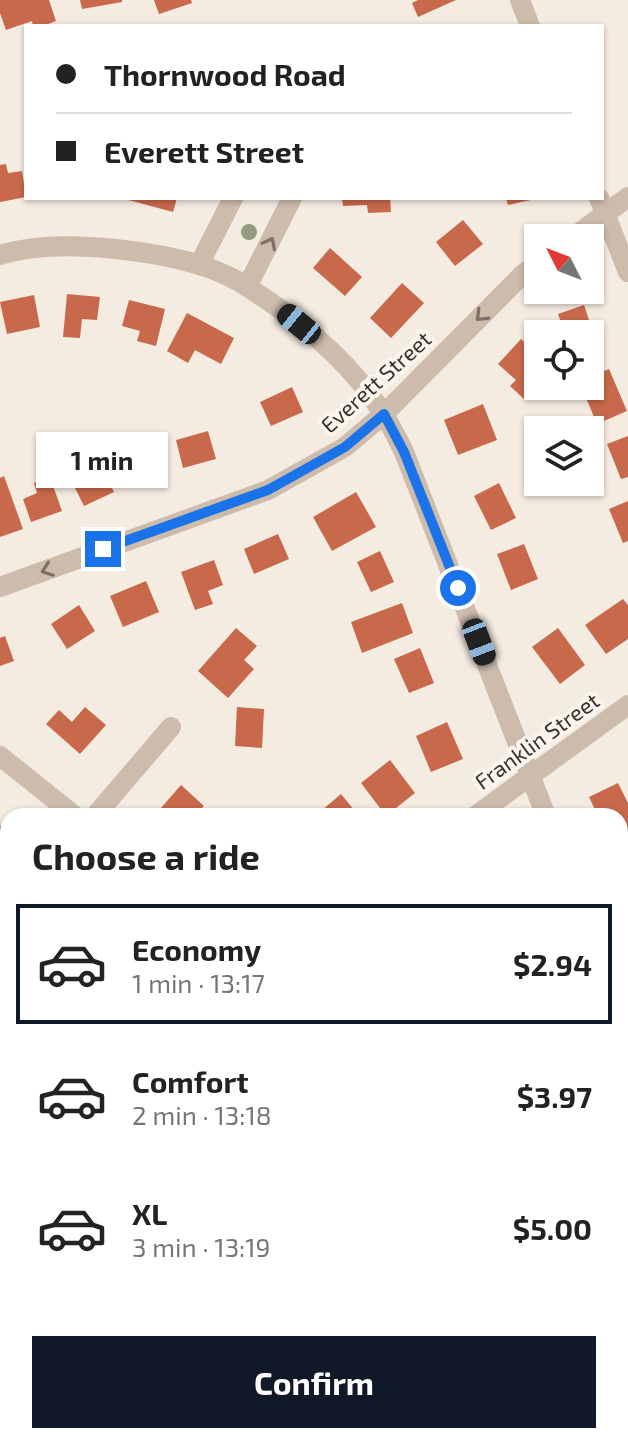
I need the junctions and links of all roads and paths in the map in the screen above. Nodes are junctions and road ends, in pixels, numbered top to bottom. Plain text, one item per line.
1 (520, 0) edge
2 (529, 24) edge
3 (628, 197) edge
4 (232, 200) edge
5 (291, 200) edge
6 (602, 206) edge
7 (585, 224) edge
8 (0, 255) edge
9 (199, 265) junction
10 (628, 272) edge
11 (524, 274) edge
12 (247, 287) junction
13 (384, 414) junction
14 (0, 587) edge
15 (628, 705) edge
16 (171, 727) dead end
17 (0, 756) edge
18 (531, 775) junction
19 (65, 808) edge
20 (102, 808) edge
21 (486, 808) edge
22 (543, 808) edge

1 - 2 street
3 - 6 street
4 - 9 street
12 -> 5 street
6 - 7 street
6 - 10 street
8 - 9 street
9 - 12 street
11 -> 13 street, Everett Street
12 - 13 street
13 -> 14 street, Everett Street
13 - 18 street
15 - 18 street, Franklin Street
16 - 20 street
17 - 19 street
18 - 21 street, Franklin Street
18 - 22 street

